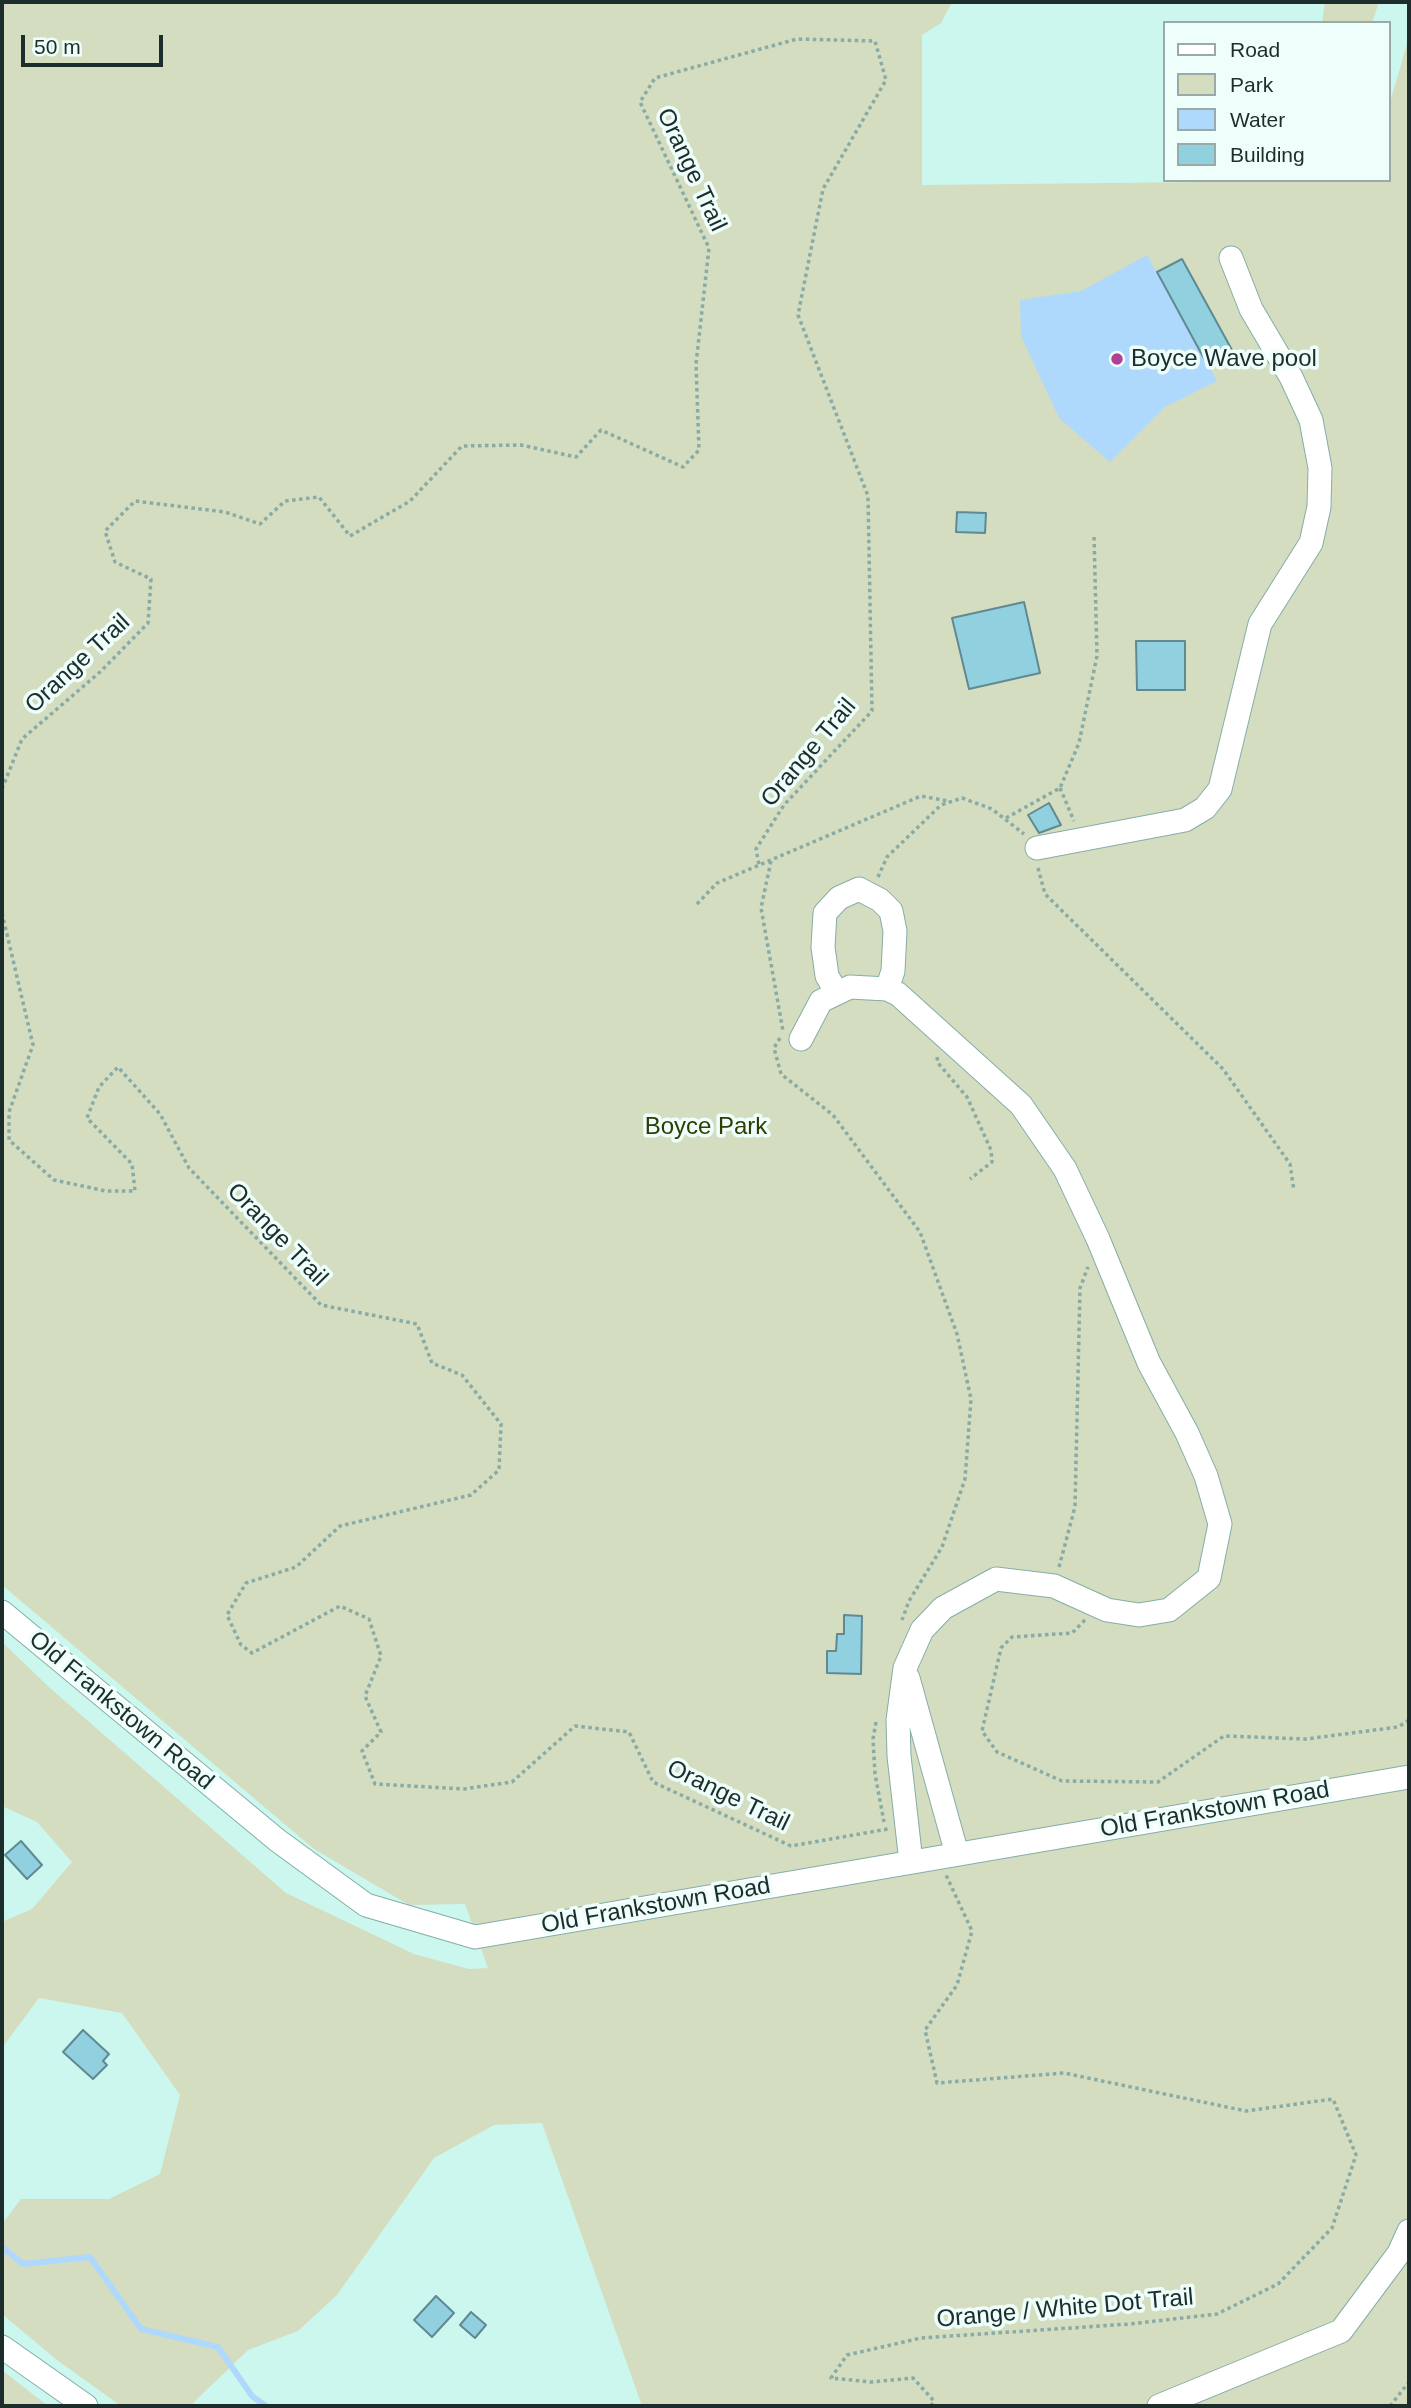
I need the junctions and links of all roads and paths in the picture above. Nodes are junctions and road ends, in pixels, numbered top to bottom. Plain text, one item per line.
1 (1231, 258) dead end
2 (1094, 535) dead end
3 (1060, 788) junction
4 (2, 789) edge
5 (950, 802) junction
6 (1006, 818) junction
7 (1082, 839) junction
8 (1037, 848) junction
9 (771, 861) junction
10 (759, 865) junction
11 (869, 894) junction
12 (697, 904) dead end
13 (2, 913) edge
14 (887, 989) junction
15 (837, 993) junction
16 (943, 1035) junction
17 (801, 1039) dead end
18 (970, 1179) dead end
19 (1294, 1191) dead end
20 (1098, 1239) junction
21 (1054, 1586) junction
22 (1094, 1604) junction
23 (2, 1612) edge
24 (900, 1626) dead end
25 (905, 1668) junction
26 (877, 1718) dead end
27 (1409, 1720) edge
28 (1409, 1777) edge
29 (896, 1828) junction
30 (947, 1856) junction
31 (912, 1862) junction
32 (884, 1866) junction
33 (1409, 2231) edge
34 (2, 2347) edge
35 (1409, 2382) edge
36 (86, 2406) edge
37 (931, 2406) edge
38 (1158, 2406) edge
39 (1390, 2406) edge

1 - 7 street
2 - 3 path
3 - 6 path
3 - 7 path
4 - 10 path, Orange Trail
5 - 6 path
5 - 9 path
5 - 11 path
6 - 8 path
7 - 8 street
8 - 19 path
9 - 10 path
9 - 24 path
10 - 12 path
11 - 14 street
11 - 15 street
13 - 29 path, Orange Trail
14 - 15 street
14 - 16 street
15 - 17 street
16 - 18 path
16 - 20 street
20 - 21 path
20 - 22 street
21 - 22 street
21 - 25 street
22 - 27 path
23 - 32 street, Old Frankstown Road
25 - 29 street
25 - 30 street
26 - 29 path
28 - 30 street, Old Frankstown Road
29 - 31 street
29 - 32 path
30 - 31 street, Old Frankstown Road
30 - 37 path, Orange / White Dot Trail
31 - 32 street, Old Frankstown Road
33 - 38 street
34 - 36 street
35 - 39 path

